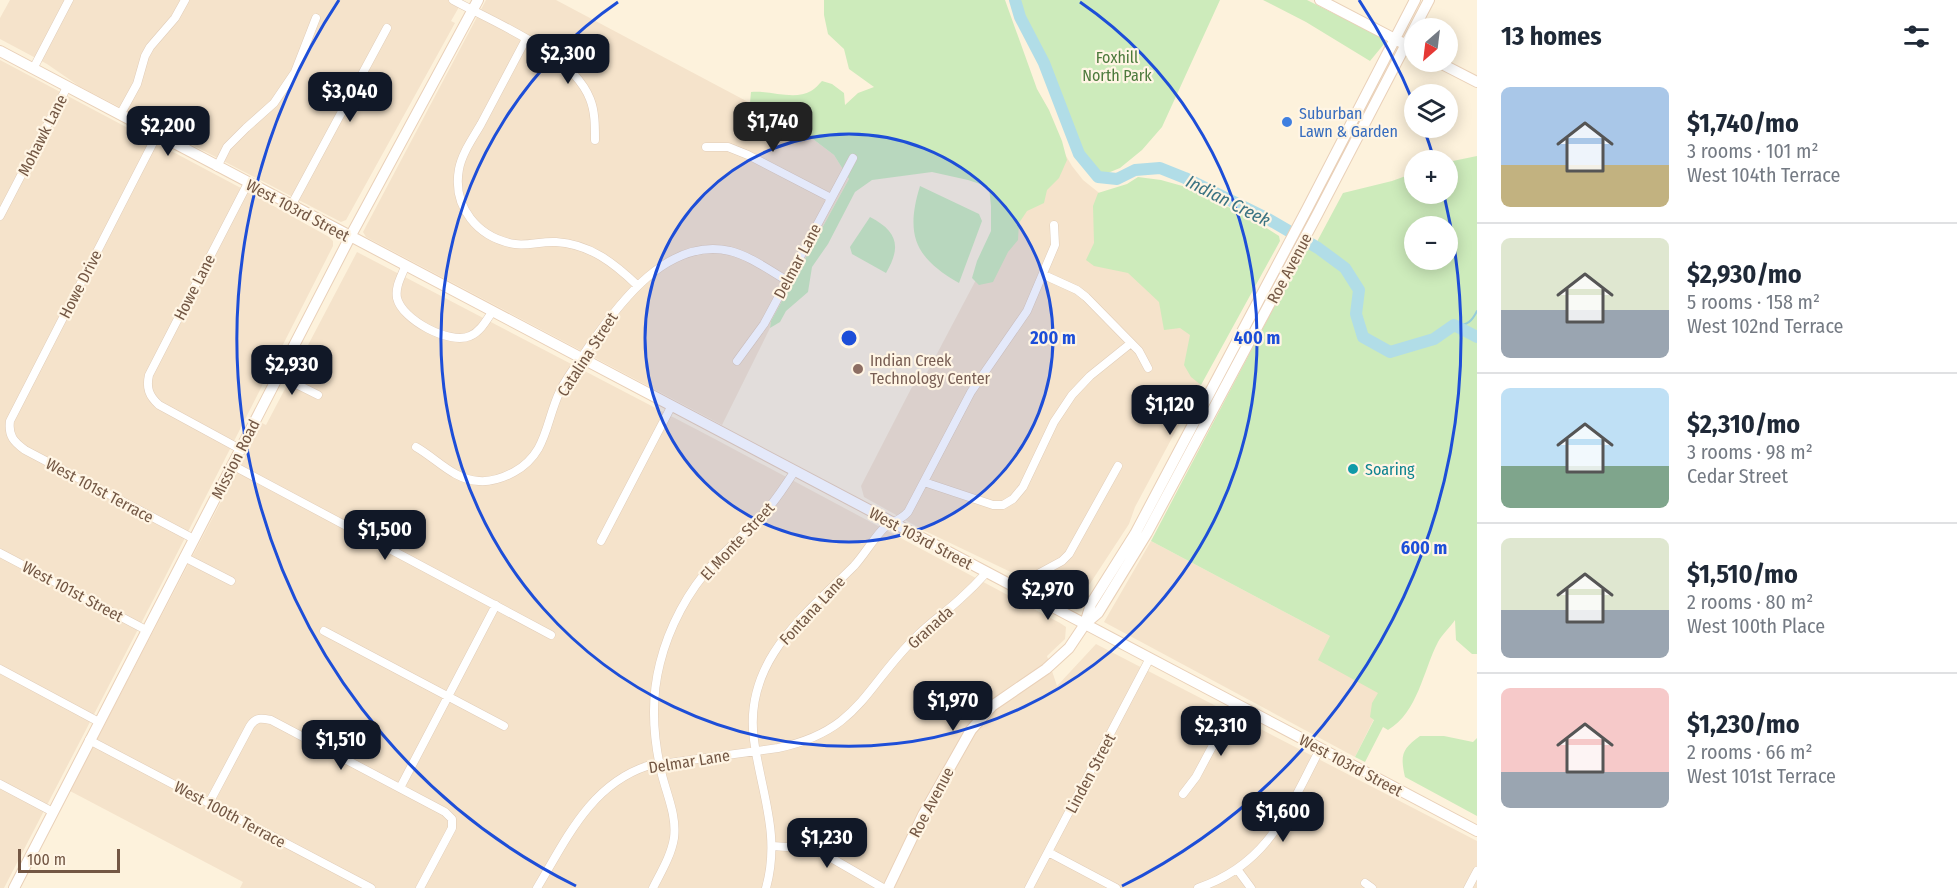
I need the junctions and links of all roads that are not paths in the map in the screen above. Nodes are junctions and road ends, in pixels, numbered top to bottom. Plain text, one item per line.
1 (69, 0) edge
2 (185, 0) edge
3 (453, 0) edge
4 (478, 0) edge
5 (1320, 0) edge
6 (1415, 0) edge
7 (1429, 0) edge
8 (472, 10) junction
9 (316, 18) dead end
10 (1422, 18) edge
11 (387, 28) dead end
12 (526, 39) junction
13 (1395, 39) junction
14 (1404, 44) edge
15 (0, 51) edge
16 (1404, 57) edge
17 (33, 69) junction
18 (1458, 72) edge
19 (1477, 82) edge
20 (67, 87) junction
21 (120, 116) junction
22 (157, 135) junction
23 (595, 140) dead end
24 (706, 147) dead end
25 (853, 158) dead end
26 (217, 167) junction
27 (248, 183) junction
28 (831, 198) junction
29 (291, 206) junction
30 (1312, 212) junction
31 (0, 216) edge
32 (1054, 225) dead end
33 (350, 237) junction
34 (405, 267) junction
35 (1044, 275) junction
36 (786, 280) junction
37 (638, 286) junction
38 (492, 312) junction
39 (1131, 343) junction
40 (580, 358) junction
41 (737, 361) dead end
42 (1148, 368) dead end
43 (279, 375) junction
44 (1213, 385) junction
45 (1222, 393) junction
46 (318, 395) dead end
47 (671, 407) junction
48 (10, 435) joint
49 (416, 447) dead end
50 (240, 448) junction
51 (232, 465) junction
52 (1118, 466) dead end
53 (794, 472) junction
54 (924, 482) junction
55 (893, 524) junction
56 (194, 540) junction
57 (601, 541) dead end
58 (0, 553) edge
59 (184, 557) junction
60 (986, 573) junction
61 (231, 581) dead end
62 (1024, 593) junction
63 (496, 605) junction
64 (1085, 624) junction
65 (146, 630) junction
66 (324, 631) dead end
67 (551, 635) dead end
68 (1150, 658) junction
69 (0, 669) edge
70 (448, 696) junction
71 (1235, 704) junction
72 (99, 722) junction
73 (504, 726) dead end
74 (89, 740) junction
75 (1320, 748) junction
76 (756, 751) junction
77 (659, 764) junction
78 (0, 784) edge
79 (400, 788) junction
80 (1183, 794) dead end
81 (209, 803) junction
82 (53, 812) junction
83 (1477, 831) edge
84 (772, 846) junction
85 (1048, 852) junction
86 (1237, 870) junction
87 (1477, 871) edge
88 (14, 888) edge
89 (371, 888) edge
90 (420, 888) edge
91 (537, 888) edge
92 (653, 888) edge
93 (766, 888) edge
94 (883, 888) edge
95 (888, 888) edge
96 (1029, 888) edge
97 (1116, 888) edge
98 (1198, 888) edge
99 (1251, 888) edge
100 (1468, 888) edge

1 - 17 street
2 - 21 street
3 - 8 street
4 - 8 main road, Mission Road
5 - 13 main road
6 - 13 main road, Roe Avenue
7 - 10 main road, Roe Avenue
8 - 12 street
8 - 33 main road, Mission Road
9 - 26 street
11 - 29 street
12 - 23 street
12 - 37 street
13 - 14 main road
13 - 30 main road, Roe Avenue
15 - 17 main road, West 103rd Street
16 - 30 main road, Roe Avenue
17 - 20 main road, West 103rd Street
18 - 19 main road
20 - 21 main road, West 103rd Street
20 - 31 street, Mohawk Lane
21 - 22 main road, West 103rd Street
22 - 26 main road, West 103rd Street
22 - 48 street, Howe Drive
24 - 28 street
25 - 28 street, Delmar Lane
26 - 27 main road, West 103rd Street
27 - 29 main road, West 103rd Street
27 - 50 street, Howe Lane
28 - 36 street, Delmar Lane
29 - 33 main road, West 103rd Street
30 - 44 main road, Roe Avenue
30 - 45 main road, Roe Avenue
32 - 35 street, Fontana Lane
33 - 34 main road, West 103rd Street
33 - 43 main road, Mission Road
34 - 38 main road, West 103rd Street
34 - 38 street
35 - 39 street
35 - 54 street, Fontana Lane
36 - 37 street, Catalina Street
36 - 41 street, Delmar Lane
37 - 40 street, Catalina Street
38 - 40 main road, West 103rd Street
39 - 42 street
39 - 54 street
40 - 47 main road, West 103rd Street
40 - 49 street, Catalina Street
43 - 46 street
43 - 50 main road, Mission Road
44 - 45 main road
44 - 64 main road, Roe Avenue
45 - 64 main road, Roe Avenue
47 - 53 main road, West 103rd Street
47 - 57 street
48 - 56 street, West 101st Terrace
50 - 51 main road, Mission Road
51 - 56 main road, Mission Road
51 - 63 street
52 - 62 street
53 - 55 main road, West 103rd Street
53 - 77 street, El Monte Street
54 - 55 street, Fontana Lane
55 - 60 main road, West 103rd Street
55 - 76 street, Fontana Lane
56 - 59 main road, Mission Road
58 - 65 street, West 101st Street
59 - 61 street
59 - 65 main road, Mission Road
60 - 62 main road, West 103rd Street
60 - 76 street, Granada
62 - 64 main road, West 103rd Street
63 - 67 street
63 - 70 street
64 - 68 main road, West 103rd Street
64 - 95 main road, Roe Avenue
65 - 72 main road, Mission Road
66 - 70 street
68 - 71 main road, West 103rd Street
68 - 85 street, Linden Street
69 - 72 street
70 - 73 street
70 - 79 street
71 - 75 main road, West 103rd Street
71 - 80 street
72 - 74 main road, Mission Road
74 - 81 street, West 100th Terrace
74 - 82 main road, Mission Road
75 - 83 main road, West 103rd Street
75 - 86 street
76 - 77 street, Delmar Lane
76 - 84 street, Fontana Lane
77 - 91 street, Delmar Lane
77 - 92 street, El Monte Street
78 - 82 street
79 - 81 street
79 - 90 street
81 - 89 street, West 100th Terrace
82 - 88 main road, Mission Road
84 - 93 street, Fontana Lane
84 - 94 street
85 - 96 street, Linden Street
85 - 97 street
86 - 98 street
86 - 99 street
87 - 100 street

